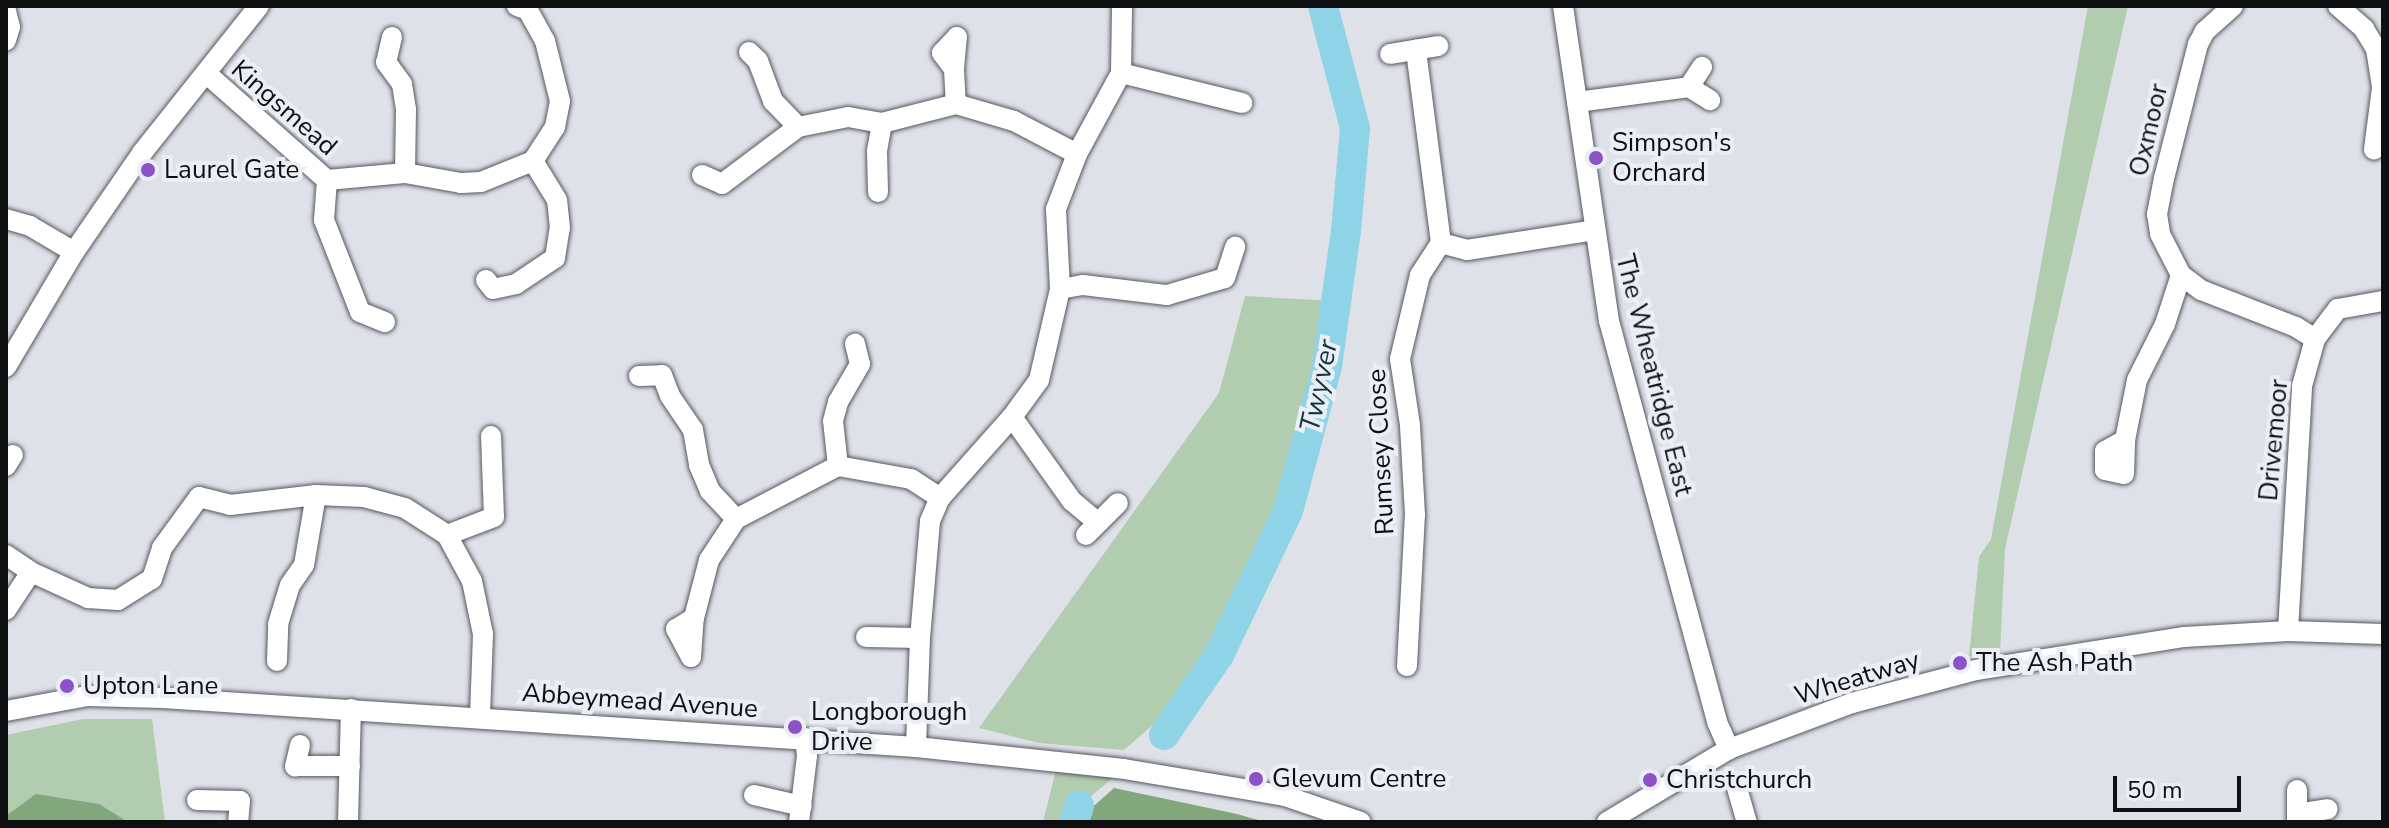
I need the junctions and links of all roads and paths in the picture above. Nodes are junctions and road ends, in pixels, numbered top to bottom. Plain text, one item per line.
1 (259, 6) edge
2 (1122, 6) edge
3 (1563, 6) edge
4 (2233, 6) edge
5 (2338, 6) edge
6 (525, 7) edge
7 (6, 11) edge
8 (392, 37) dead end
9 (6, 40) edge
10 (1438, 46) dead end
11 (1416, 50) junction
12 (1390, 54) dead end
13 (759, 56) dead end
14 (1702, 67) dead end
15 (954, 69) dead end
16 (1121, 73) junction
17 (207, 74) junction
18 (1689, 87) junction
19 (1232, 95) dead end
20 (1710, 100) dead end
21 (1577, 102) junction
22 (956, 104) junction
23 (882, 123) junction
24 (798, 127) junction
25 (2374, 149) dead end
26 (1077, 154) junction
27 (533, 161) junction
28 (405, 173) junction
29 (702, 175) dead end
30 (327, 180) junction
31 (878, 192) dead end
32 (6, 219) edge
33 (1594, 230) junction
34 (1441, 243) junction
35 (1235, 247) dead end
36 (74, 252) junction
37 (2181, 275) junction
38 (486, 280) dead end
39 (1060, 289) junction
40 (2383, 301) edge
41 (385, 322) dead end
42 (2315, 339) junction
43 (855, 344) dead end
44 (6, 367) edge
45 (639, 376) dead end
46 (1012, 417) junction
47 (491, 436) dead end
48 (2125, 440) dead end
49 (838, 466) junction
50 (316, 495) junction
51 (940, 498) junction
52 (1118, 503) dead end
53 (736, 519) junction
54 (447, 535) junction
55 (6, 555) edge
56 (31, 572) junction
57 (6, 610) edge
58 (2288, 631) junction
59 (2383, 634) edge
60 (866, 637) dead end
61 (920, 638) junction
62 (691, 657) dead end
63 (277, 661) dead end
64 (1407, 666) dead end
65 (351, 709) junction
66 (6, 711) edge
67 (480, 716) junction
68 (805, 738) junction
69 (300, 745) dead end
70 (916, 747) junction
71 (1729, 749) junction
72 (350, 766) junction
73 (1737, 788) dead end
74 (2297, 790) dead end
75 (763, 791) dead end
76 (197, 800) dead end
77 (2328, 809) dead end
78 (801, 814) edge
79 (2297, 818) edge
80 (238, 822) edge
81 (348, 822) edge
82 (1361, 822) edge
83 (1607, 822) edge
84 (1747, 822) edge

1 - 17 street
2 - 16 street
3 - 21 street, The Wheatridge East
4 - 37 street, Oxmoor
5 - 25 street
6 - 27 street
7 - 9 street
8 - 28 street
10 - 11 street
11 - 12 street
11 - 34 street
13 - 24 street
14 - 18 street
15 - 22 street
16 - 19 street
16 - 26 street
17 - 30 street, Kingsmead
17 - 36 street
18 - 20 street
18 - 21 street
21 - 33 street, The Wheatridge East
22 - 23 street
22 - 26 street
23 - 24 street
23 - 31 street
24 - 29 street
26 - 39 street
27 - 28 street, Kingsmead
27 - 38 street
28 - 30 street, Kingsmead
30 - 41 street, Kingsmead
32 - 36 street
33 - 34 street
33 - 71 street, The Wheatridge East
34 - 64 street, Rumsey Close
35 - 39 street
36 - 44 street
37 - 42 street
37 - 48 street
39 - 46 street
40 - 42 street, Drivemoor
42 - 58 street, Drivemoor
43 - 49 street
45 - 53 street
46 - 51 street
46 - 52 street
47 - 54 street
49 - 51 street
49 - 53 street
50 - 54 street
50 - 56 street
50 - 63 street
51 - 61 street
53 - 62 street
54 - 67 street
55 - 56 street
56 - 57 street
58 - 59 street, Wheatway
58 - 71 street, Wheatway
60 - 61 street
61 - 70 street
65 - 66 street, Abbeymead Avenue
65 - 67 street, Abbeymead Avenue
65 - 72 street
67 - 68 street, Abbeymead Avenue
68 - 70 street, Abbeymead Avenue
68 - 78 street
69 - 72 street
70 - 82 street, Abbeymead Avenue
71 - 83 street, Wheatway
72 - 81 street
73 - 84 street
74 - 79 street
75 - 78 street
76 - 80 street
77 - 79 street

